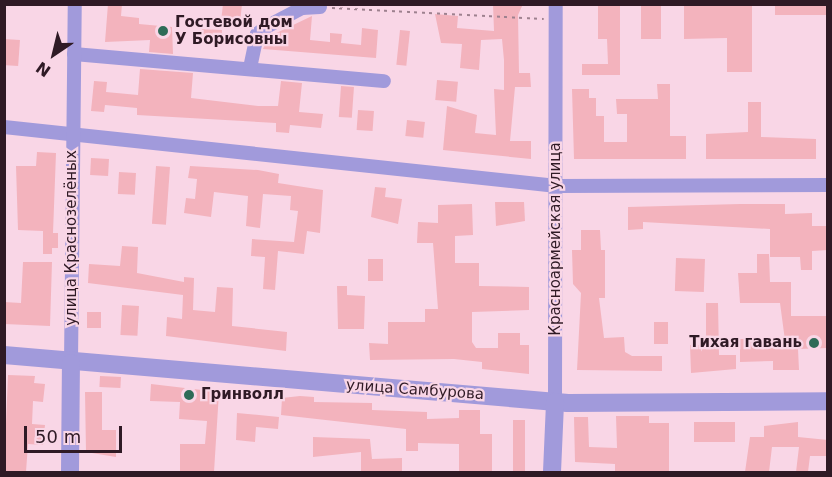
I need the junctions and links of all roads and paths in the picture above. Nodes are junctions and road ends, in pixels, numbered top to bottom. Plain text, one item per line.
1 (75, 4) edge
2 (320, 7) joint
3 (556, 11) edge
4 (74, 54) junction
5 (250, 68) junction
6 (384, 81) dead end
7 (4, 127) edge
8 (72, 134) junction
9 (828, 184) edge
10 (557, 186) junction
11 (4, 355) edge
12 (71, 363) junction
13 (828, 401) edge
14 (555, 402) junction
15 (70, 472) edge
16 (552, 472) edge

1 - 4 street, улица Краснозелёных
2 - 3 path
2 - 5 street
3 - 10 street, Красноармейская улица
4 - 5 street
4 - 8 street, улица Краснозелёных
5 - 6 street
7 - 8 street
8 - 10 street
8 - 12 street, улица Краснозелёных
9 - 10 street
10 - 14 street, Красноармейская улица
11 - 12 street, улица Самбурова
12 - 14 street, улица Самбурова
12 - 15 street, улица Краснозелёных
13 - 14 street, улица Самбурова
14 - 16 street, Красноармейская улица

